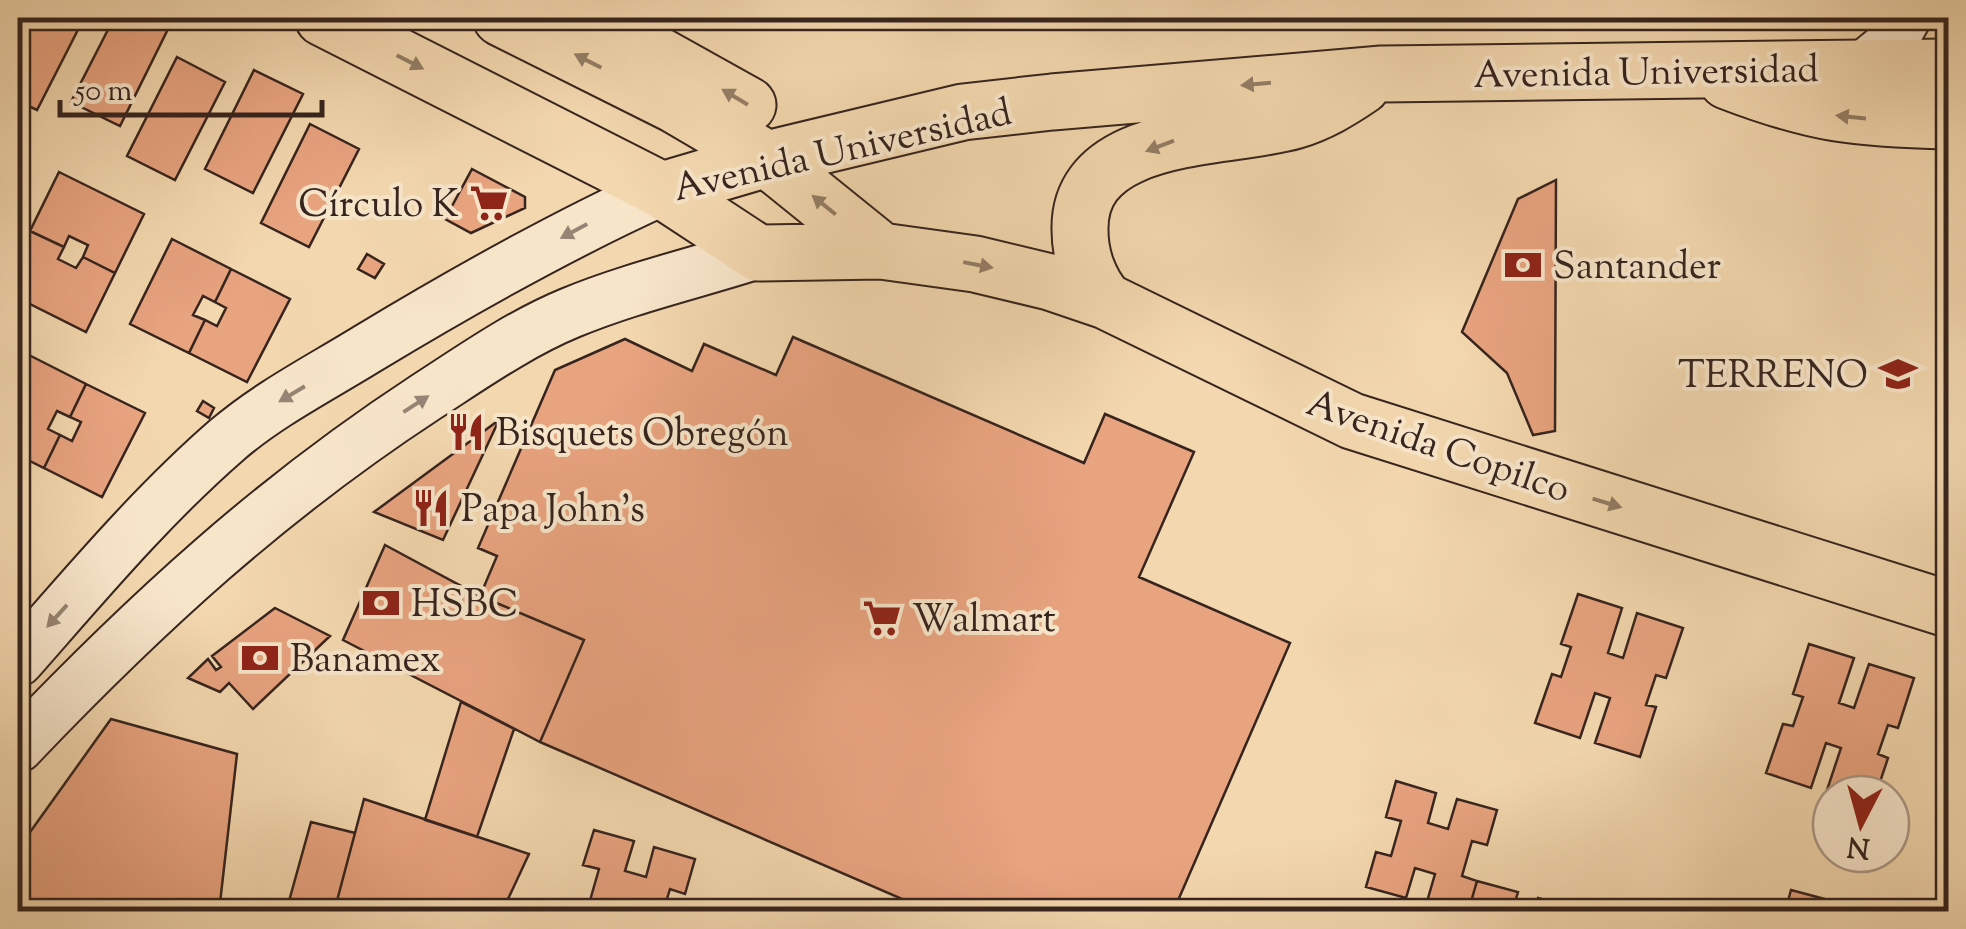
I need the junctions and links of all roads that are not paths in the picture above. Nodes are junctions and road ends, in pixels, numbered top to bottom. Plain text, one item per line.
1 (323, 18) edge
2 (501, 18) edge
3 (592, 18) edge
4 (1905, 18) edge
5 (1948, 67) edge
6 (1861, 69) junction
7 (1700, 71) junction
8 (1382, 74) junction
9 (1948, 120) edge
10 (793, 153) junction
11 (662, 190) junction
12 (881, 251) junction
13 (758, 253) junction
14 (1106, 301) junction
15 (150, 516) junction
16 (199, 568) junction
17 (1948, 609) edge
18 (18, 662) edge
19 (18, 746) edge

1 -> 11 main road
10 -> 2 main road
10 -> 3 main road
4 - 6 main road
5 - 6 main road, Avenida Universidad
6 - 7 main road, Avenida Universidad
7 - 8 main road, Avenida Universidad
9 -> 7 main road
8 -> 10 main road, Avenida Universidad
8 -> 14 main road
10 - 11 main road, Avenida Universidad
12 -> 10 main road
11 - 13 main road
11 -> 15 main road, Avenida Universidad
12 - 13 main road, Avenida Copilco
12 -> 14 main road, Avenida Copilco
16 -> 13 main road
14 -> 17 main road, Avenida Copilco
15 - 16 main road
15 -> 18 main road, Avenida Universidad
16 - 19 main road

